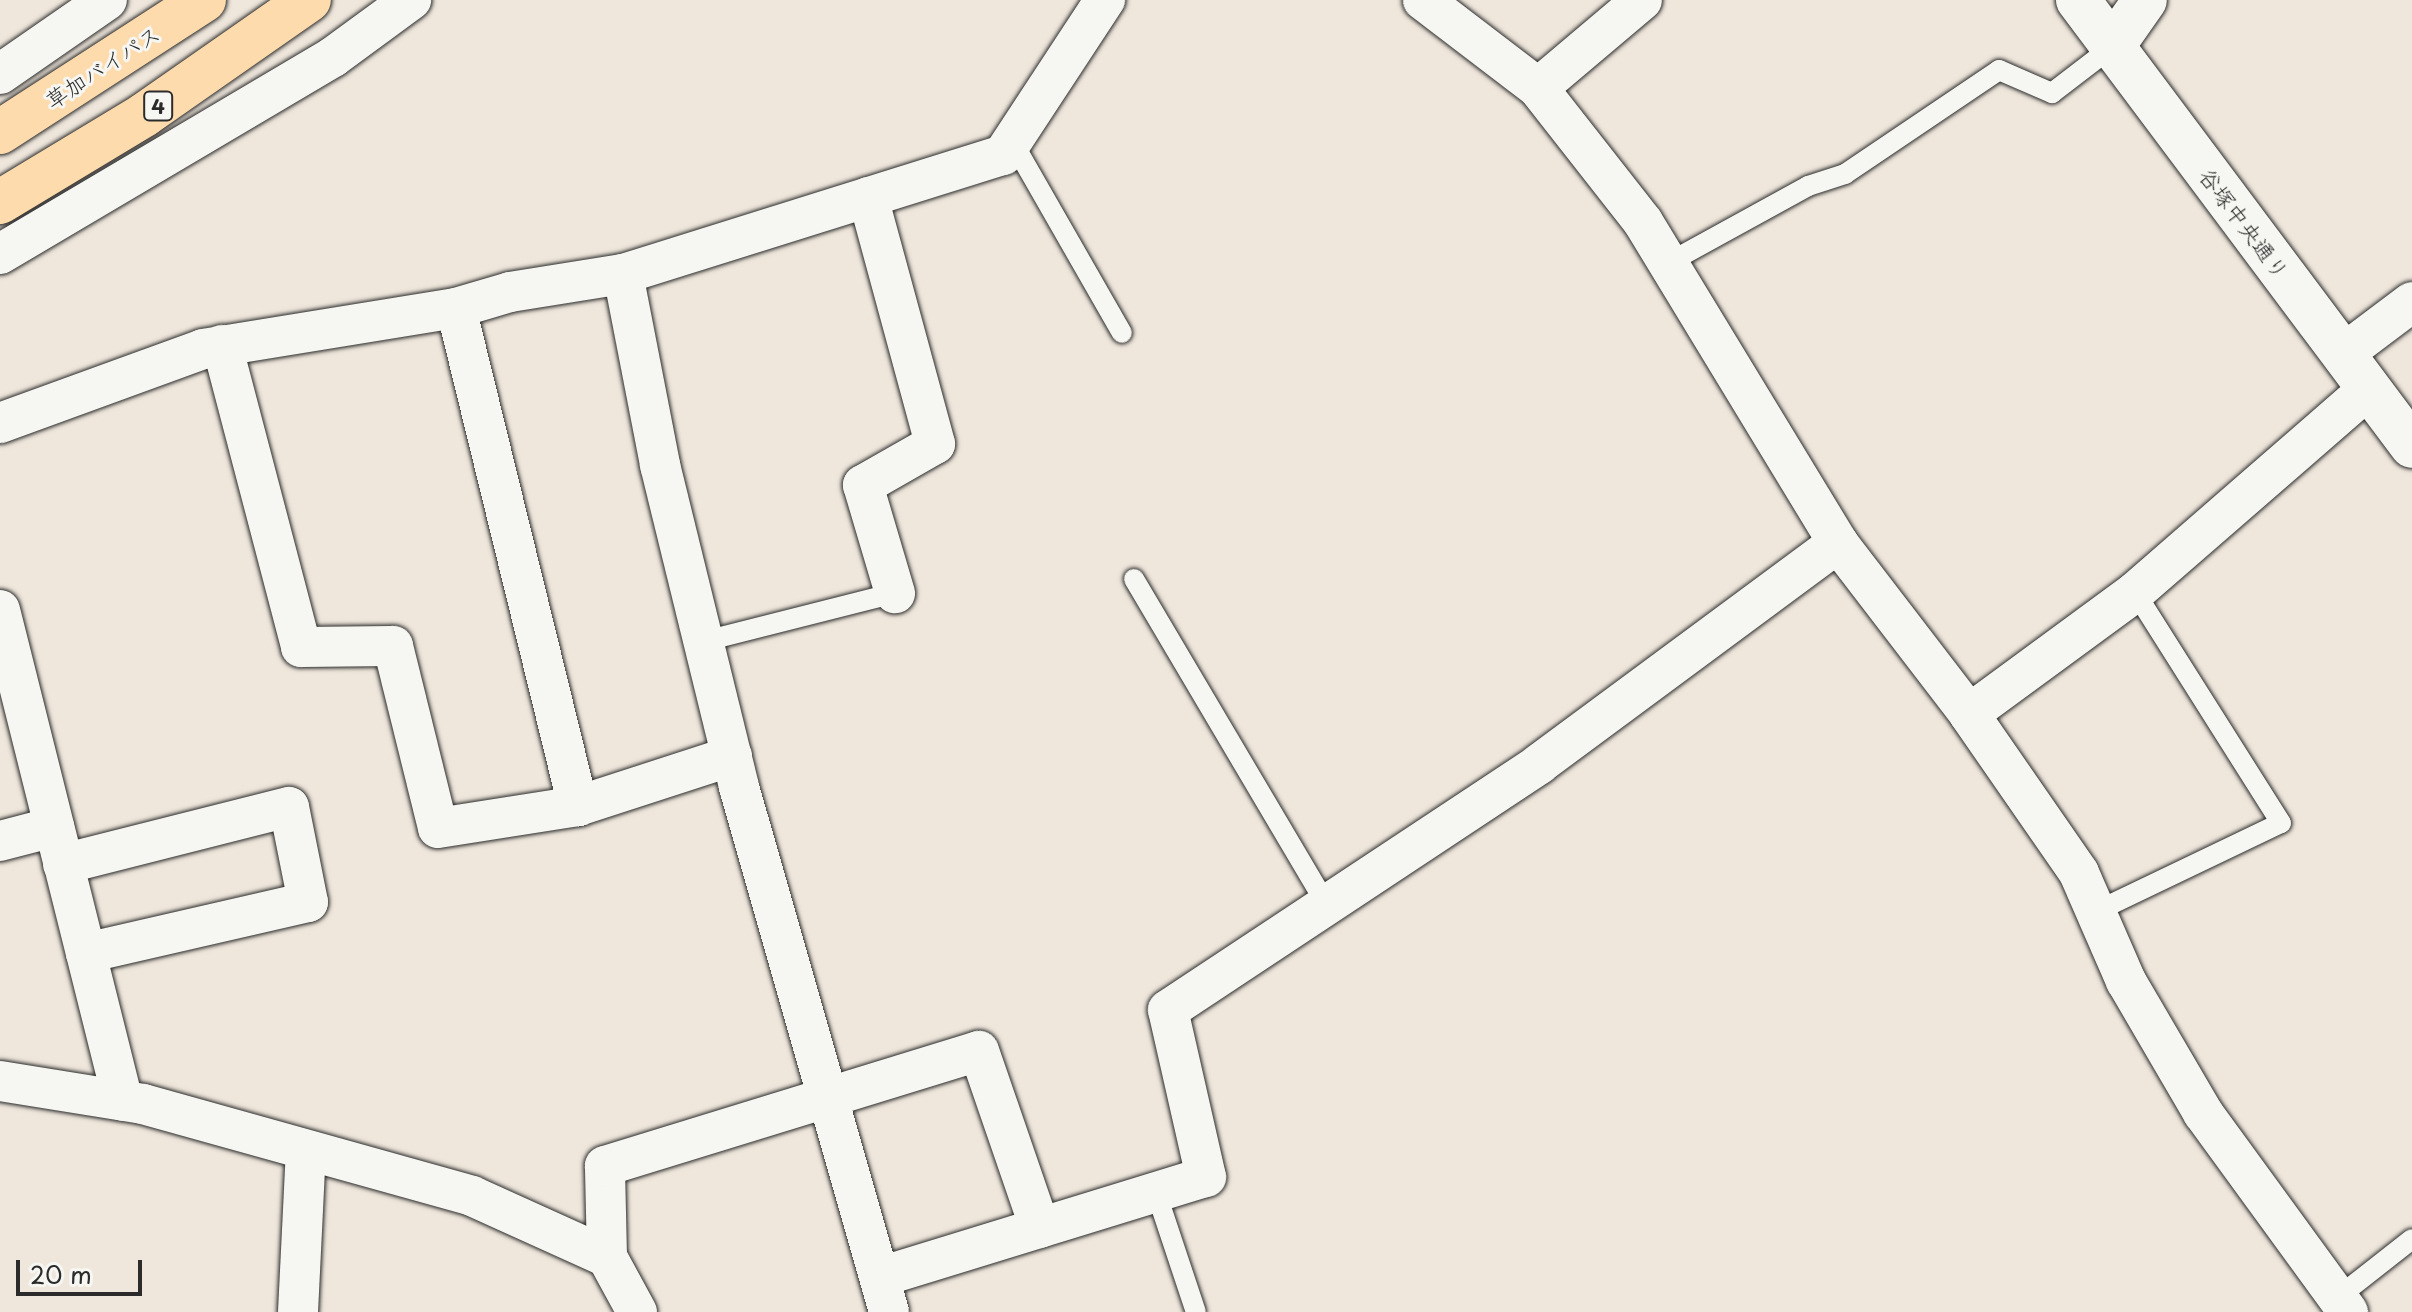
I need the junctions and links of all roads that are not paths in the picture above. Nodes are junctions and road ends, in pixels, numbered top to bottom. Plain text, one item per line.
1 (107, 0) edge
2 (204, 0) edge
3 (309, 0) edge
4 (411, 0) edge
5 (1105, 0) edge
6 (1423, 0) edge
7 (1642, 0) edge
8 (2078, 0) edge
9 (2145, 0) edge
10 (63, 14) edge
11 (2112, 47) junction
12 (0, 74) edge
13 (1538, 88) junction
14 (0, 132) edge
15 (1012, 141) junction
16 (868, 197) junction
17 (0, 202) edge
18 (0, 254) edge
19 (1668, 263) junction
20 (623, 274) junction
21 (2412, 302) edge
22 (456, 308) junction
23 (1122, 333) dead end
24 (222, 345) junction
25 (2343, 354) junction
26 (2370, 388) junction
27 (0, 423) edge
28 (2412, 446) edge
29 (1838, 543) junction
30 (1134, 579) dead end
31 (2135, 592) junction
32 (895, 593) joint
33 (0, 610) edge
34 (705, 641) junction
35 (9, 683) edge
36 (1969, 714) junction
37 (732, 756) junction
38 (578, 806) junction
39 (0, 841) edge
40 (59, 845) junction
41 (1327, 905) junction
42 (2095, 912) junction
43 (86, 953) junction
44 (0, 1081) edge
45 (829, 1097) junction
46 (123, 1101) junction
47 (306, 1151) junction
48 (1156, 1192) junction
49 (1040, 1228) junction
50 (2412, 1239) edge
51 (607, 1257) junction
52 (884, 1294) edge
53 (2343, 1305) edge
54 (298, 1312) edge
55 (637, 1312) edge
56 (1196, 1312) edge

1 - 10 street
2 - 14 highway, 草加バイパス
3 - 17 highway, 4
4 - 18 street
5 - 15 street
6 - 13 street
7 - 13 street
8 - 11 street, 谷塚中央通り
9 - 11 street
10 - 12 street
11 - 19 lane
11 - 25 street, 谷塚中央通り
13 - 19 street
15 - 16 street
15 - 23 lane
16 - 20 street
16 - 32 street
19 - 29 street
20 - 22 street
20 - 34 street
21 - 25 street
22 - 24 street
22 - 38 street
24 - 27 street
24 - 38 street
25 - 26 street, 谷塚中央通り
26 - 28 street, 谷塚中央通り
26 - 31 street
29 - 36 street
29 - 41 street
30 - 41 lane
31 - 36 street
31 - 42 lane
32 - 34 lane
33 - 35 street
34 - 37 street
35 - 40 street
36 - 42 street
37 - 38 street
37 - 45 street
39 - 40 street
40 - 43 street
40 - 43 street
41 - 48 street
42 - 53 street
43 - 46 street
44 - 46 street
45 - 49 street
45 - 51 street
45 - 52 street
46 - 47 street
47 - 51 street
47 - 54 street
48 - 49 street
48 - 56 lane
49 - 52 street
50 - 53 lane
51 - 55 street

